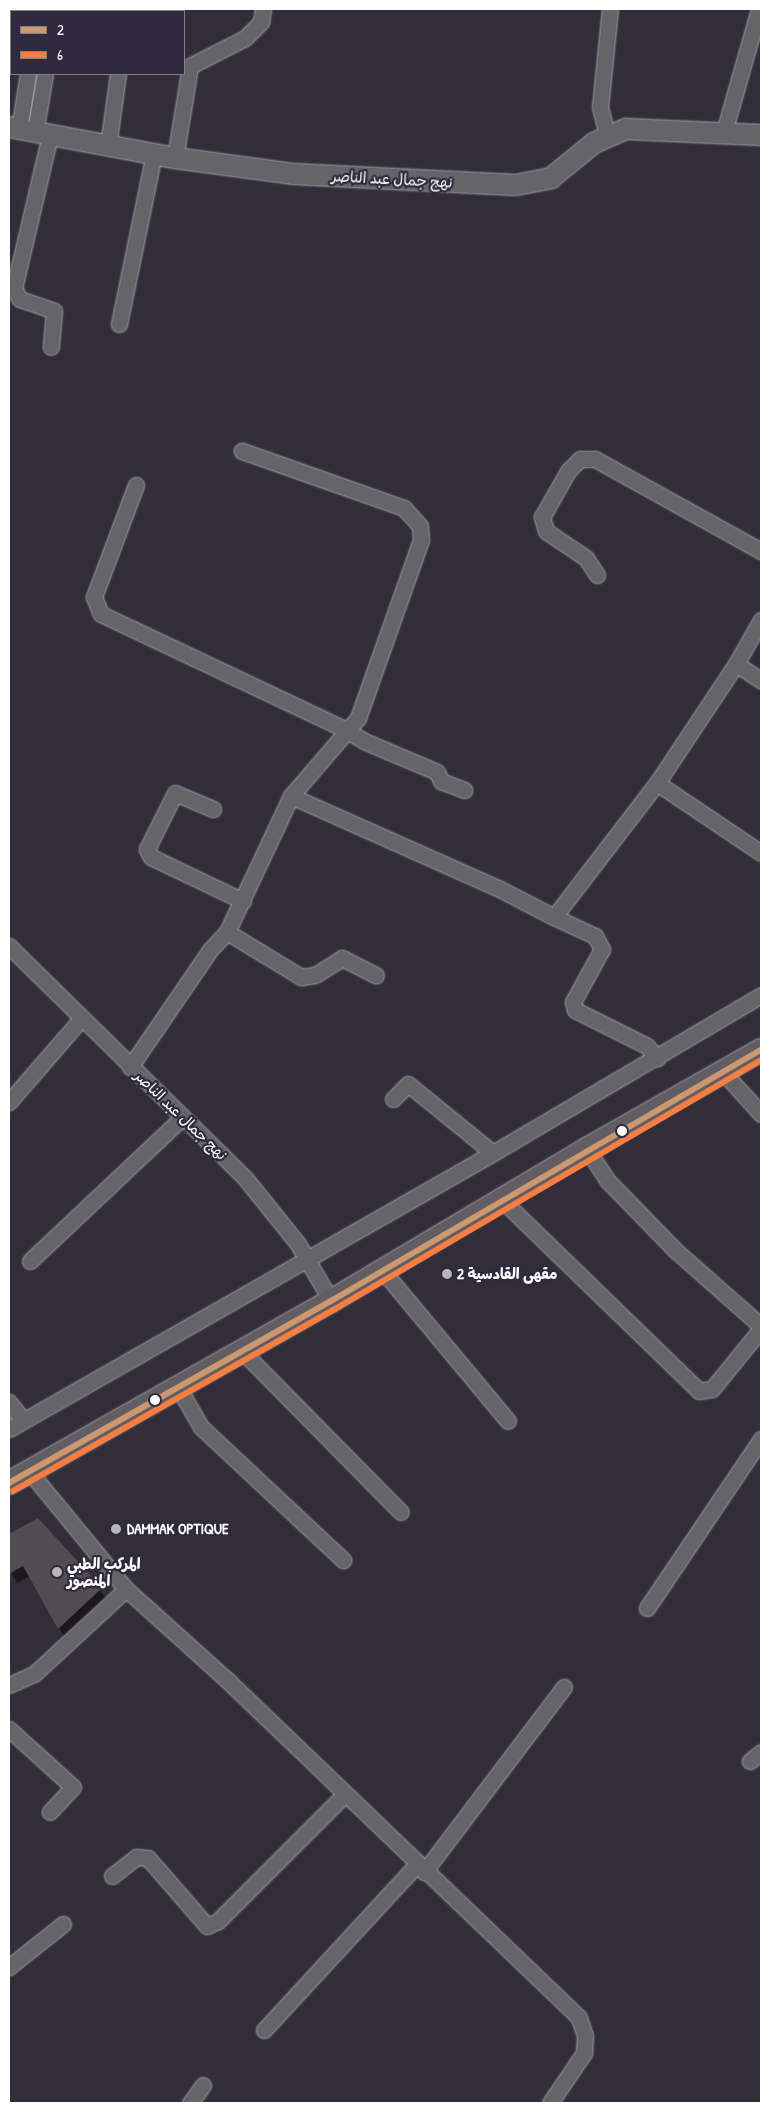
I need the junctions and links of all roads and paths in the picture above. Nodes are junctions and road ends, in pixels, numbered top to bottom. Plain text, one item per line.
1 (263, 9) edge
2 (610, 9) edge
3 (759, 9) edge
4 (28, 75) edge
5 (45, 75) edge
6 (118, 75) edge
7 (28, 131) edge
8 (724, 132) junction
9 (607, 135) junction
10 (761, 135) edge
11 (108, 146) junction
12 (154, 154) junction
13 (175, 158) junction
14 (119, 324) dead end
15 (52, 347) dead end
16 (242, 451) dead end
17 (136, 485) dead end
18 (761, 551) edge
19 (597, 575) dead end
20 (761, 620) edge
21 (736, 664) junction
22 (761, 680) edge
23 (346, 730) junction
24 (657, 783) junction
25 (464, 790) dead end
26 (291, 796) junction
27 (213, 809) dead end
28 (761, 852) edge
29 (243, 901) junction
30 (554, 917) junction
31 (227, 932) junction
32 (9, 946) edge
33 (376, 975) dead end
34 (761, 995) edge
35 (81, 1018) junction
36 (761, 1050) edge
37 (657, 1058) junction
38 (130, 1067) junction
39 (724, 1072) junction
40 (393, 1099) dead end
41 (9, 1102) edge
42 (761, 1114) edge
43 (182, 1118) junction
44 (586, 1149) junction
45 (493, 1153) junction
46 (501, 1199) junction
47 (308, 1258) junction
48 (30, 1261) dead end
49 (383, 1271) junction
50 (331, 1301) junction
51 (761, 1328) edge
52 (242, 1351) junction
53 (178, 1387) junction
54 (9, 1402) edge
55 (23, 1420) junction
56 (508, 1421) dead end
57 (9, 1429) edge
58 (761, 1439) edge
59 (29, 1471) junction
60 (9, 1483) edge
61 (401, 1512) dead end
62 (343, 1560) dead end
63 (126, 1589) junction
64 (647, 1608) dead end
65 (9, 1685) edge
66 (564, 1687) dead end
67 (9, 1729) edge
68 (344, 1794) junction
69 (50, 1812) dead end
70 (420, 1868) junction
71 (112, 1876) dead end
72 (63, 1924) dead end
73 (9, 1968) edge
74 (264, 2030) dead end
75 (203, 2085) dead end
76 (190, 2103) edge
77 (550, 2103) edge

1 - 13 street
2 - 9 street
3 - 8 street
4 - 7 street
5 - 7 street
6 - 11 street
7 - 11 street, نهج جمال عبد الناصر
7 - 15 street
8 - 9 street, نهج جمال عبد الناصر
8 - 10 street, نهج جمال عبد الناصر
9 - 13 street, نهج جمال عبد الناصر
11 - 12 street, نهج جمال عبد الناصر
12 - 13 street, نهج جمال عبد الناصر
12 - 14 street
16 - 23 street
17 - 23 street
18 - 19 street
20 - 21 street
21 - 22 street
21 - 24 street
23 - 25 street
23 - 26 street
24 - 28 street
24 - 30 street
26 - 29 street
26 - 30 street
27 - 29 street
29 - 31 street
30 - 37 street
31 - 33 street
31 - 38 street
32 - 35 street, نهج جمال عبد الناصر
34 - 37 street
35 - 38 street, نهج جمال عبد الناصر
35 - 41 street
36 - 39 main road
37 - 45 street
38 - 43 street, نهج جمال عبد الناصر
39 - 42 street
39 - 44 main road
40 - 45 street
43 - 47 street, نهج جمال عبد الناصر
43 - 48 street
44 - 46 main road
44 - 51 street
45 - 47 street
46 - 49 main road
46 - 51 street
47 - 50 street, نهج جمال عبد الناصر
47 - 55 street
49 - 50 main road
49 - 56 street
50 - 52 main road
52 - 53 main road
52 - 61 street
53 - 59 main road
53 - 62 street
54 - 55 street
55 - 57 street
58 - 64 street
59 - 60 main road
59 - 63 street
63 - 65 street
63 - 68 street
66 - 70 street
67 - 69 street
68 - 70 street
68 - 71 street
70 - 74 street
70 - 77 street
72 - 73 street
75 - 76 street

